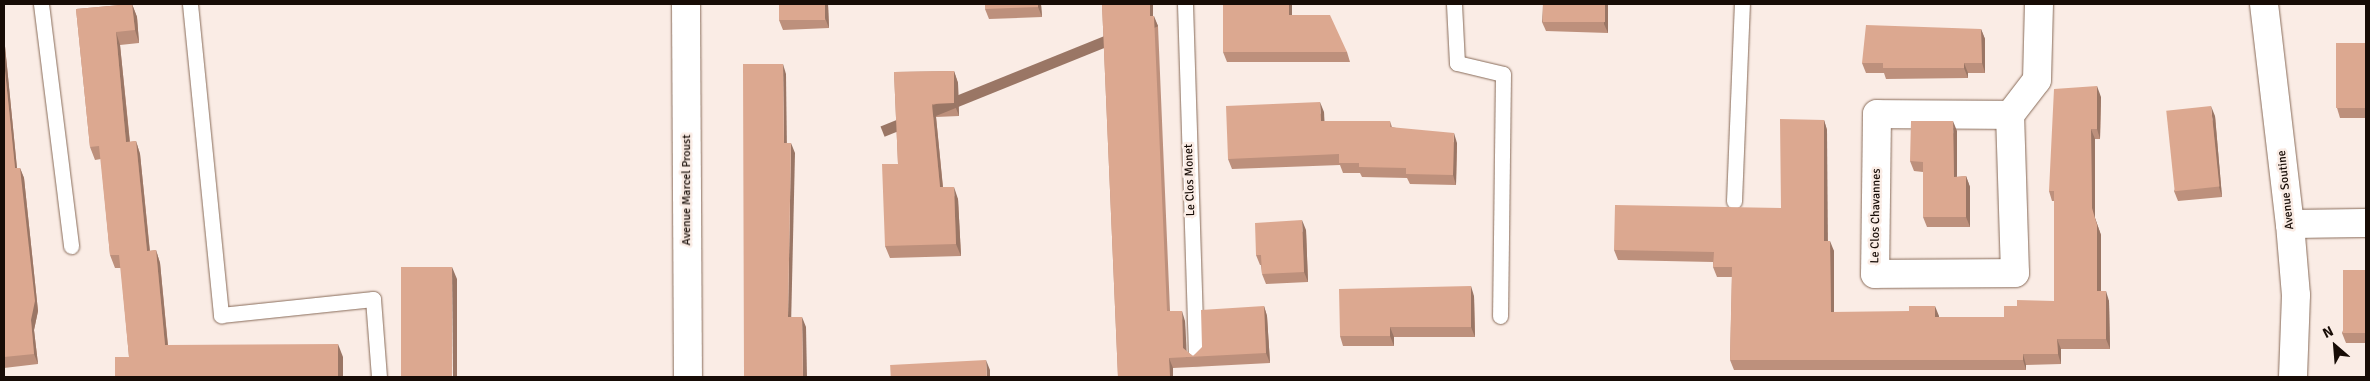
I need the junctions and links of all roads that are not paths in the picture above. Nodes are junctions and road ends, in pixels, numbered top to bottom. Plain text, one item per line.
1 (41, 4) edge
2 (190, 4) edge
3 (686, 4) edge
4 (1185, 4) edge
5 (1454, 4) edge
6 (1742, 4) edge
7 (2038, 4) edge
8 (2264, 4) edge
9 (2010, 115) junction
10 (1734, 201) dead end
11 (2366, 223) edge
12 (2290, 224) junction
13 (72, 246) dead end
14 (1500, 316) dead end
15 (1196, 357) edge
16 (379, 377) edge
17 (688, 377) edge
18 (2293, 377) edge

1 - 13 lane
2 - 16 lane
3 - 17 street, Avenue Marcel Proust
4 - 15 lane, Le Clos Monet
5 - 14 lane
6 - 10 lane
7 - 9 street
8 - 12 street, Avenue Soutine
9 - 9 street, Le Clos Chavannes
11 - 12 street
12 - 18 street, Avenue Soutine

